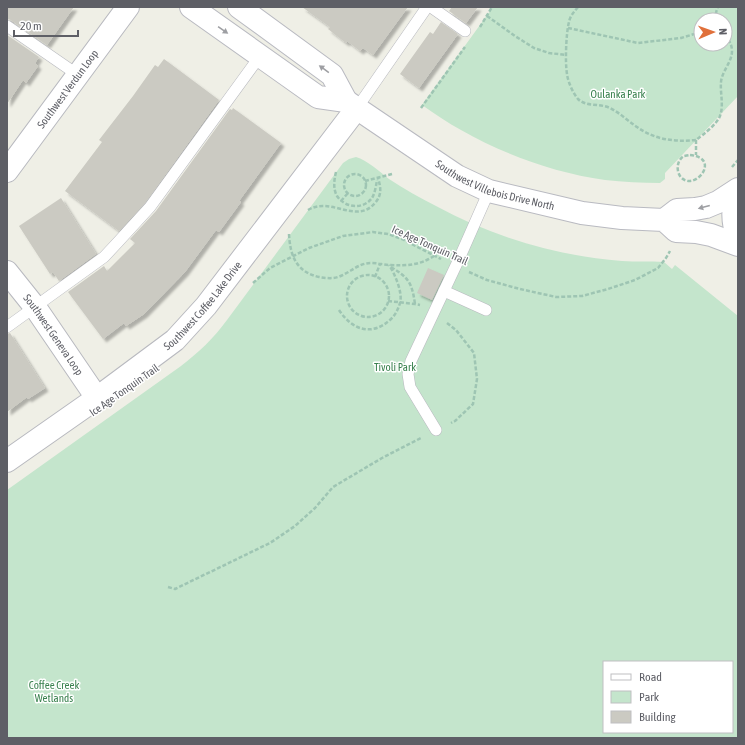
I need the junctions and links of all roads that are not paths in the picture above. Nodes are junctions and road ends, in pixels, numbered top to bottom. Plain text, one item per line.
1 (128, 7) edge
2 (191, 7) edge
3 (239, 7) edge
4 (427, 7) edge
5 (431, 7) edge
6 (7, 26) edge
7 (465, 31) dead end
8 (260, 56) junction
9 (78, 75) junction
10 (351, 104) junction
11 (7, 171) edge
12 (489, 190) junction
13 (738, 190) edge
14 (664, 220) junction
15 (738, 238) edge
16 (738, 245) edge
17 (7, 272) edge
18 (444, 291) junction
19 (35, 307) junction
20 (486, 310) dead end
21 (7, 327) edge
22 (97, 398) junction
23 (436, 430) road end
24 (7, 461) edge

1 - 9 street, Southwest Verdun Loop
2 -> 8 street
10 -> 3 street, Southwest Villebois Drive North
4 - 10 lane
5 - 7 lane
6 - 9 lane
8 - 10 street
8 - 19 lane
9 - 11 street, Southwest Verdun Loop
10 - 12 street, Southwest Villebois Drive North
10 - 22 street, Southwest Coffee Lake Drive
12 - 14 street, Southwest Villebois Drive North
12 - 18 lane
13 -> 14 street
13 - 15 street
14 - 16 street
17 - 19 street, Southwest Geneva Loop
18 - 20 lane
18 - 23 lane
19 - 21 lane
19 - 22 street, Southwest Geneva Loop
22 - 24 street, Southwest Coffee Lake Drive

